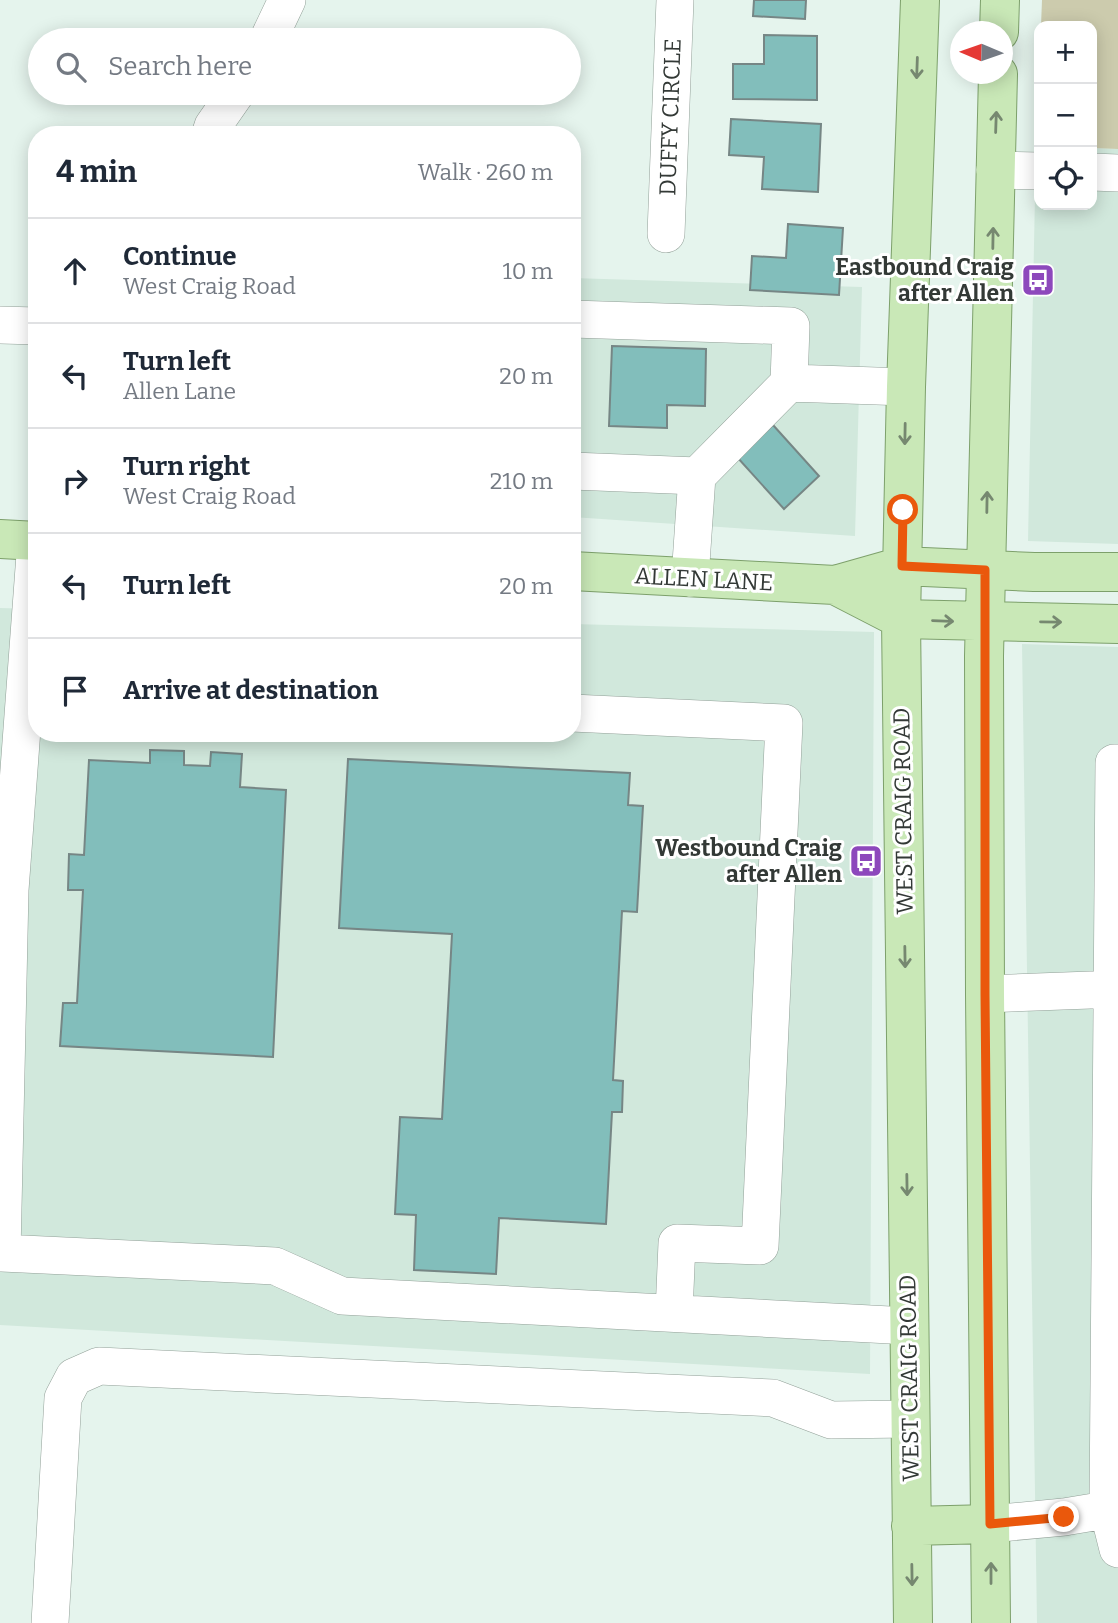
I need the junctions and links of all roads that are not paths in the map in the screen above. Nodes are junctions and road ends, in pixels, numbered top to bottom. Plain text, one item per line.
1 (287, 0) edge
2 (675, 0) edge
3 (920, 0) edge
4 (1000, 0) edge
5 (999, 21) edge
6 (274, 28) edge
7 (998, 84) edge
8 (228, 105) edge
9 (213, 126) edge
10 (995, 170) junction
11 (1034, 171) edge
12 (1097, 172) edge
13 (1118, 173) edge
14 (666, 234) dead end
15 (581, 319) edge
16 (0, 324) edge
17 (28, 326) edge
18 (789, 383) junction
19 (906, 387) junction
20 (581, 471) edge
21 (697, 476) junction
22 (0, 539) edge
23 (28, 541) edge
24 (902, 566) junction
25 (985, 570) junction
26 (581, 572) edge
27 (1118, 572) edge
28 (690, 578) junction
29 (835, 585) junction
30 (901, 619) junction
31 (984, 622) junction
32 (1118, 624) edge
33 (581, 713) edge
34 (28, 715) edge
35 (1118, 763) edge
36 (1115, 989) edge
37 (985, 994) junction
38 (1115, 1163) edge
39 (1114, 1205) edge
40 (1114, 1260) edge
41 (674, 1313) junction
42 (1114, 1317) edge
43 (908, 1325) junction
44 (1114, 1362) edge
45 (910, 1419) junction
46 (1113, 1509) edge
47 (990, 1524) junction
48 (911, 1526) junction
49 (1118, 1549) edge
50 (50, 1623) edge
51 (913, 1623) edge
52 (991, 1623) edge

1 - 6 street
2 - 14 street, DUFFY CIRCLE
3 -> 19 main road, WEST CRAIG ROAD
4 - 5 main road
10 -> 7 main road
8 - 9 street
10 - 11 street
25 -> 10 main road
12 - 13 street
15 - 18 street
16 - 17 street
18 - 19 street
18 - 21 street
19 -> 24 main road, WEST CRAIG ROAD
20 - 21 street
21 - 28 street
22 - 23 main road
24 - 25 main road, ALLEN LANE
24 - 29 main road, ALLEN LANE
24 - 30 main road, WEST CRAIG ROAD
25 - 27 main road, ALLEN LANE
25 - 31 main road
26 - 28 main road, ALLEN LANE
28 - 29 main road, ALLEN LANE
29 - 30 main road, ALLEN LANE
30 -> 31 main road, ALLEN LANE
30 -> 43 main road, WEST CRAIG ROAD
31 -> 32 main road, ALLEN LANE
31 - 37 main road
33 - 41 street
34 - 41 street
35 - 36 street
36 - 37 street
36 - 38 street
37 - 47 main road
38 - 39 street
39 - 40 street
40 - 42 street
41 - 43 street
42 - 44 street
43 - 45 main road, WEST CRAIG ROAD
44 - 46 street
45 - 48 main road, WEST CRAIG ROAD
45 - 50 street
46 - 47 street
46 - 49 street
47 - 48 main road
52 -> 47 main road
48 -> 51 main road, WEST CRAIG ROAD

